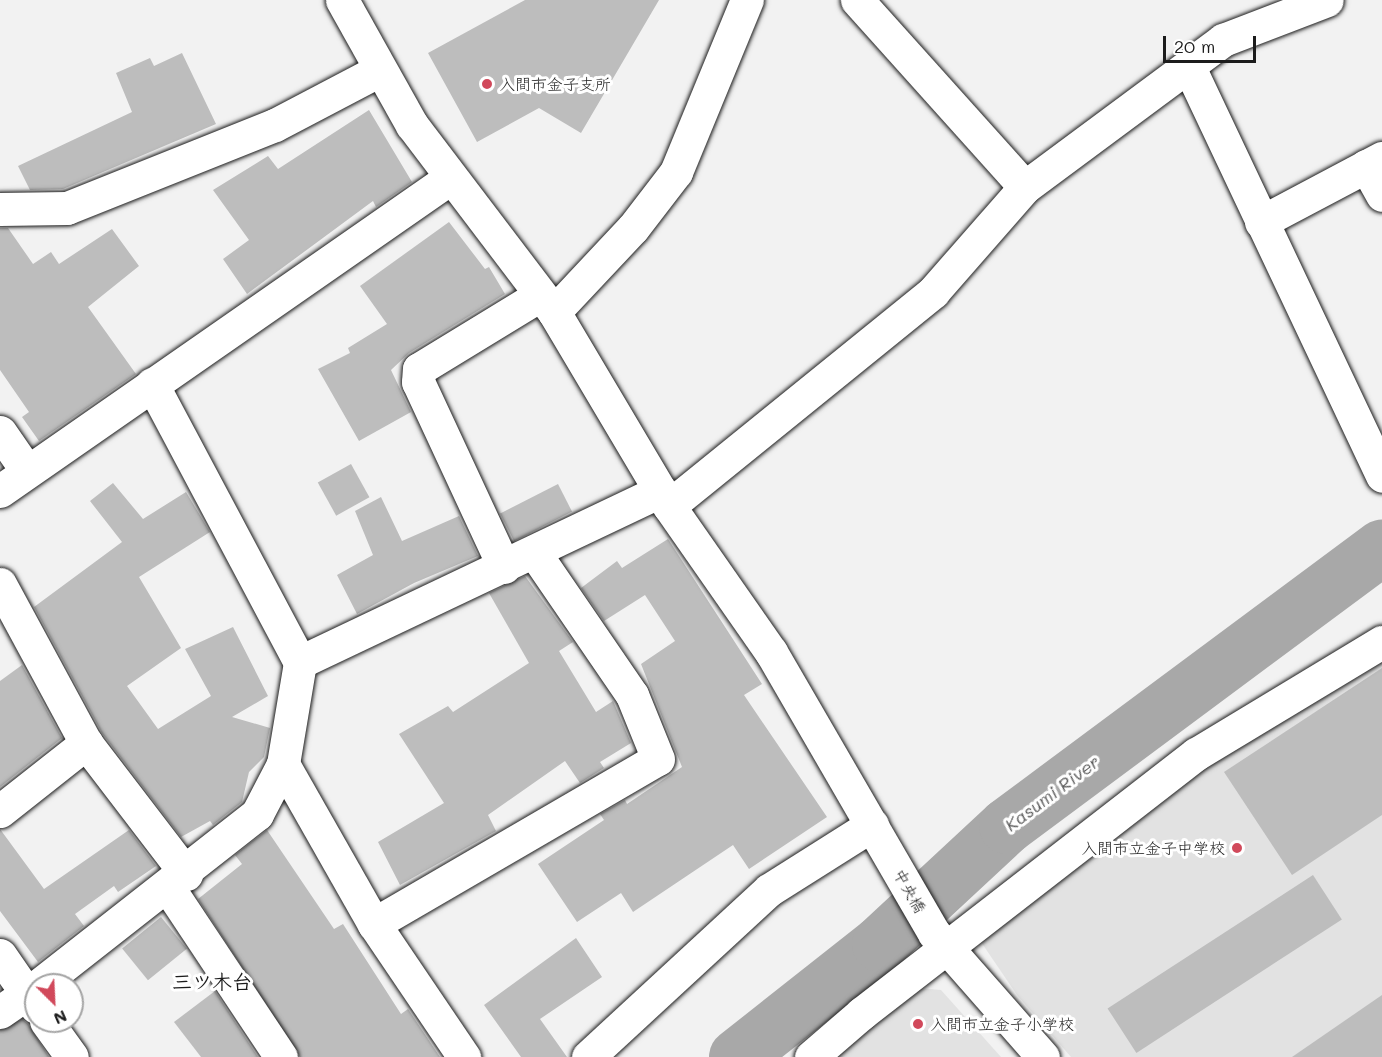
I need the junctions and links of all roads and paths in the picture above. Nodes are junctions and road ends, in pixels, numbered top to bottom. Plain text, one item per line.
1 (342, 0) edge
2 (747, 0) edge
3 (857, 0) edge
4 (1328, 0) edge
5 (1189, 67) junction
6 (378, 71) junction
7 (1374, 162) edge
8 (450, 178) junction
9 (1025, 187) junction
10 (1382, 195) edge
11 (0, 210) edge
12 (1261, 222) junction
13 (547, 304) junction
14 (152, 384) junction
15 (0, 432) edge
16 (27, 471) junction
17 (1382, 476) edge
18 (0, 491) edge
19 (665, 499) junction
20 (534, 552) junction
21 (504, 567) junction
22 (0, 584) edge
23 (1382, 642) edge
24 (300, 662) junction
25 (86, 743) junction
26 (283, 764) junction
27 (0, 811) edge
28 (880, 837) junction
29 (177, 881) junction
30 (374, 924) junction
31 (940, 940) junction
32 (0, 955) edge
33 (60, 973) edge
34 (24, 982) edge
35 (24, 999) edge
36 (0, 1012) edge
37 (55, 1033) edge
38 (72, 1057) edge
39 (282, 1057) edge
40 (464, 1057) edge
41 (588, 1057) edge
42 (812, 1057) edge
43 (1043, 1057) edge

1 - 6 street, 中央橋
2 - 13 street
3 - 9 street
4 - 5 street
5 - 9 street
5 - 12 street
6 - 8 street, 中央橋
6 - 11 street
7 - 10 street
7 - 12 street
8 - 13 street, 中央橋
8 - 14 street
9 - 19 street
12 - 17 street
13 - 19 street, 中央橋
13 - 21 street
14 - 16 street
14 - 24 street
15 - 16 street
16 - 18 street
19 - 20 street
19 - 28 street, 中央橋
20 - 21 street
20 - 30 street
21 - 24 street
22 - 25 street
23 - 31 street
24 - 26 street
25 - 27 street
25 - 29 street
26 - 29 street
26 - 30 street
28 - 31 street, 中央橋
28 - 41 street
29 - 33 street
29 - 39 street
30 - 40 street
31 - 42 street
31 - 43 street, 中央橋
32 - 34 street
35 - 36 street
37 - 38 street

